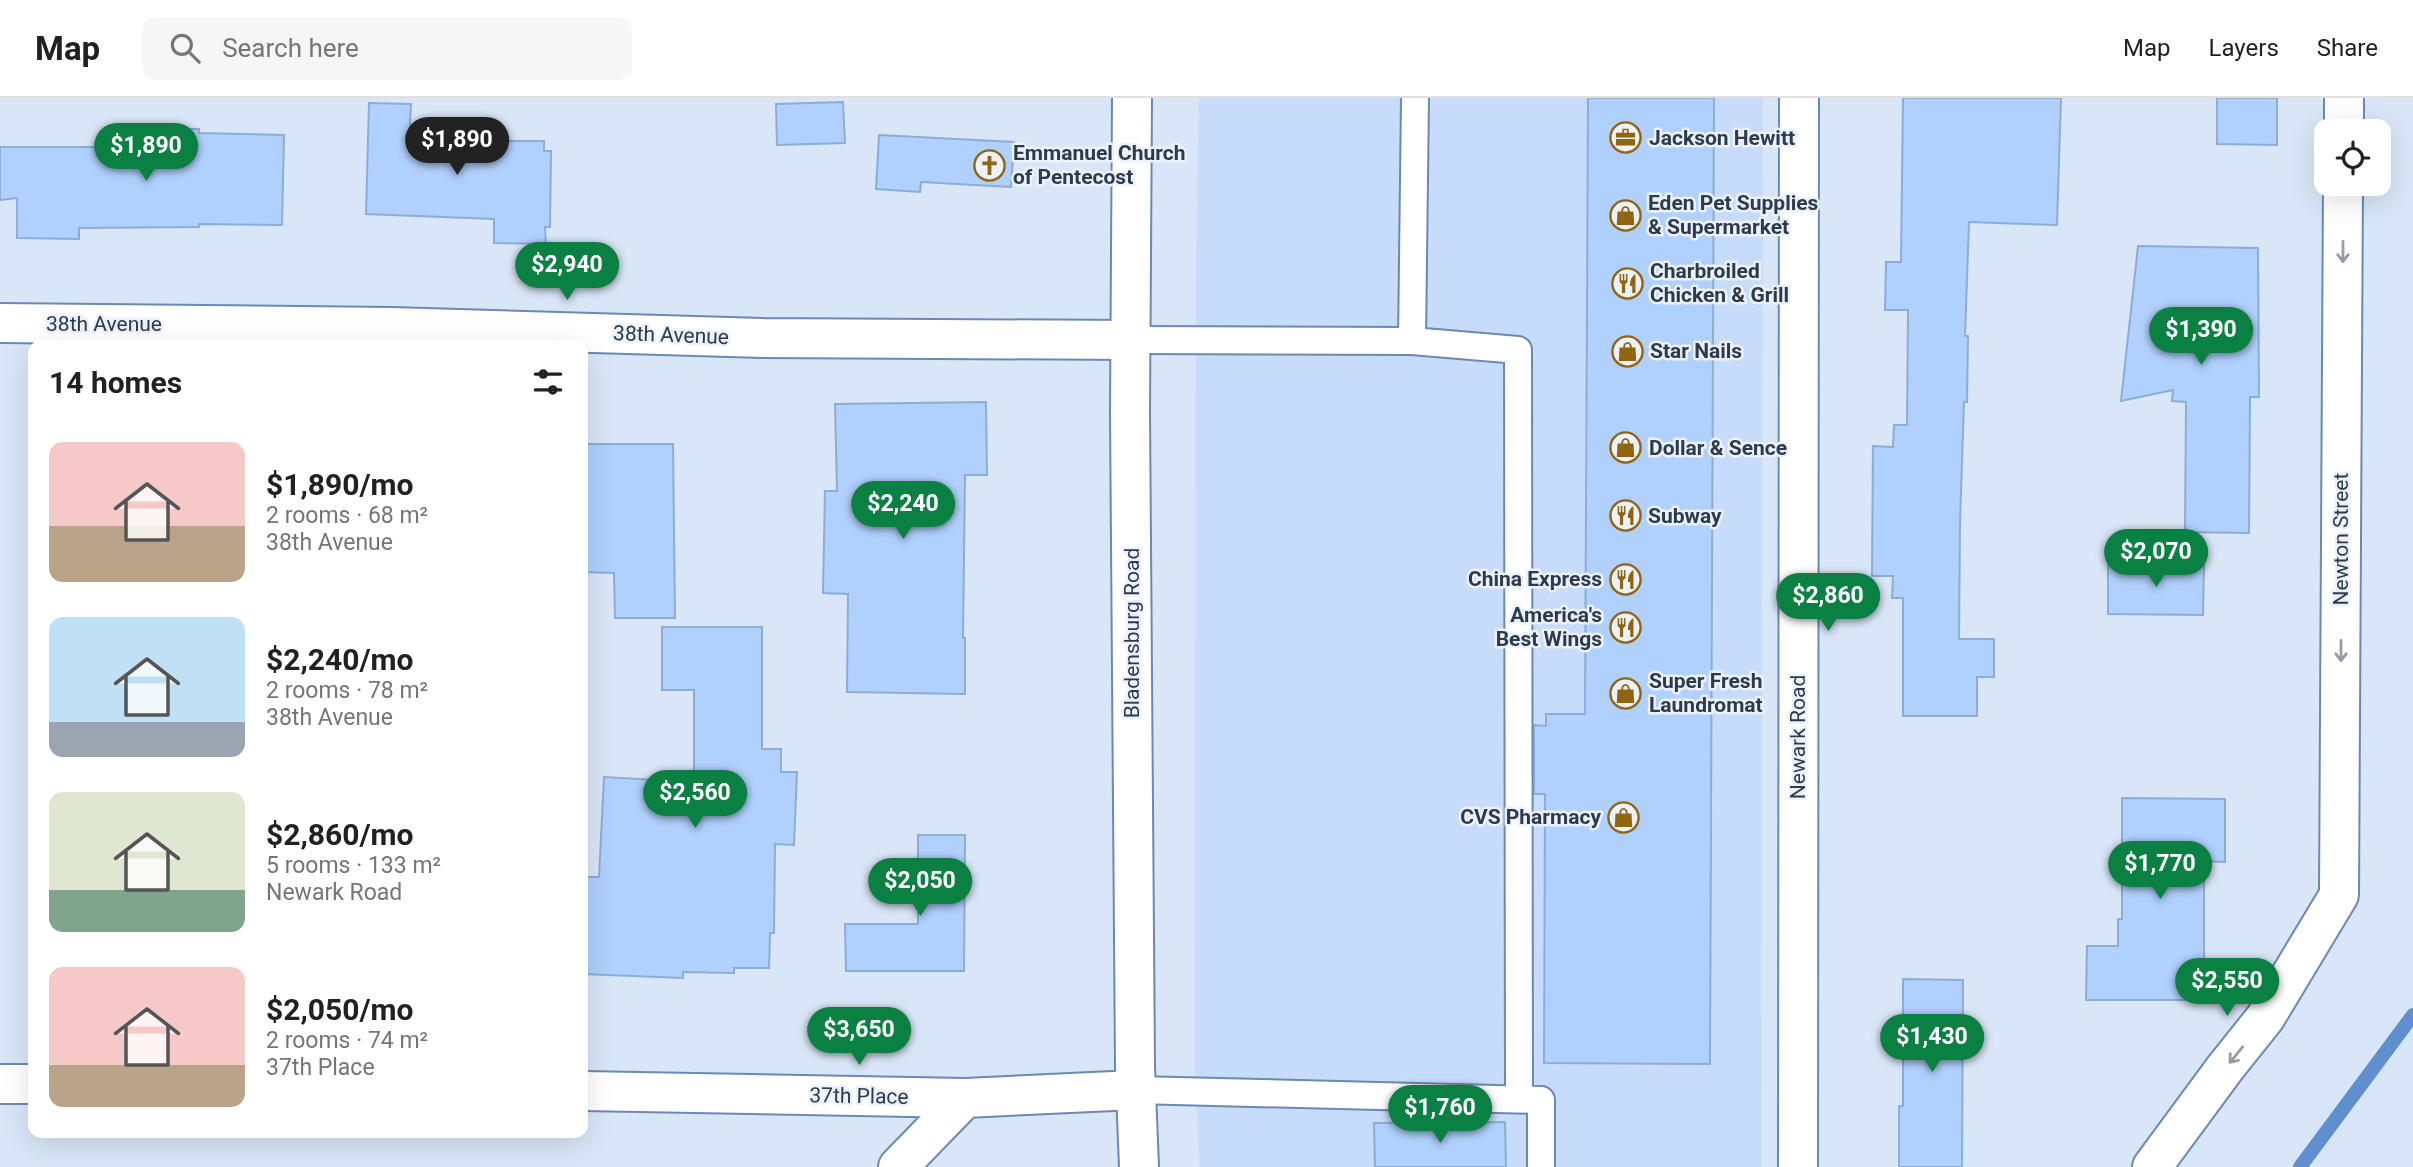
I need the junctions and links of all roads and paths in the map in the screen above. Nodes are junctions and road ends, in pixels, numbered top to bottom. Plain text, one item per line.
1 (1132, 98) edge
2 (1415, 98) edge
3 (1799, 98) edge
4 (2344, 98) edge
5 (2344, 119) edge
6 (2343, 196) edge
7 (0, 323) edge
8 (1132, 340) junction
9 (1412, 341) junction
10 (0, 1084) edge
11 (28, 1084) edge
12 (1135, 1090) junction
13 (588, 1091) edge
14 (965, 1098) junction
15 (1519, 1099) junction
16 (898, 1167) edge
17 (1139, 1167) edge
18 (1541, 1167) edge
19 (1798, 1167) edge
20 (2152, 1167) edge

1 - 8 street, Bladensburg Road
2 - 9 lane
3 - 19 street, Newark Road
4 - 5 street
6 -> 20 street, Newton Street
7 - 8 street, 38th Avenue
8 - 9 lane
8 - 12 street, Bladensburg Road
9 - 15 lane
10 - 11 street
12 - 14 street, 37th Place
12 - 15 lane
12 - 17 street, Bladensburg Road
13 - 14 street, 37th Place
14 - 16 street
15 - 18 lane

